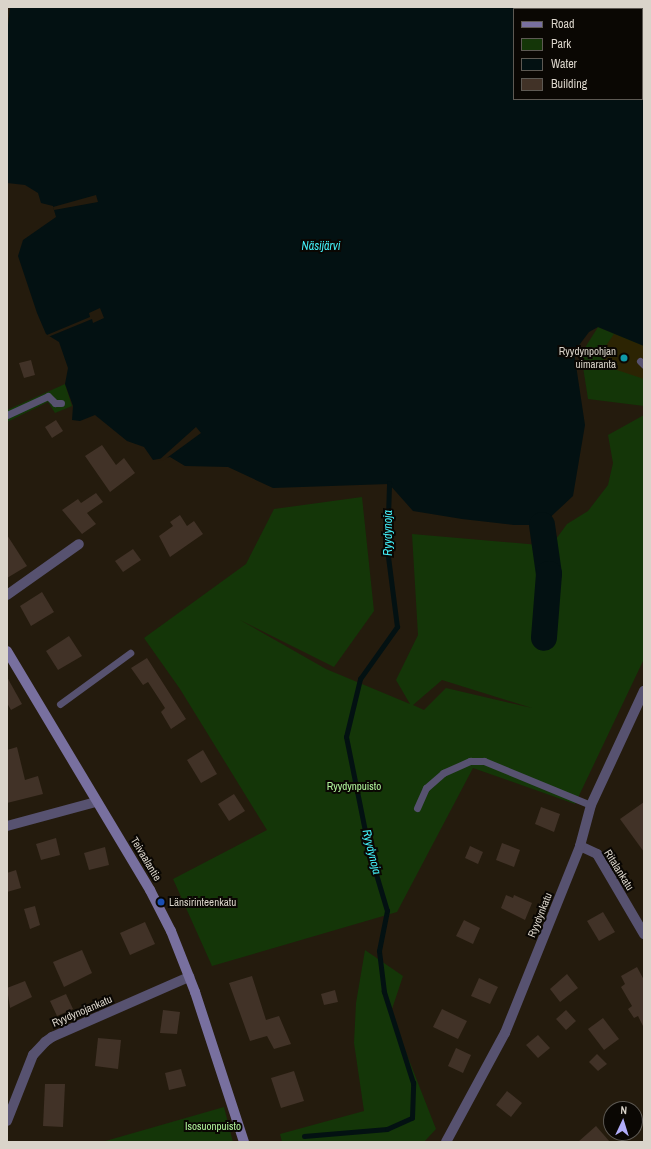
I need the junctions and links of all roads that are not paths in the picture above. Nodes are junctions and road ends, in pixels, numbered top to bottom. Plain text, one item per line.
1 (61, 403) dead end
2 (7, 415) edge
3 (79, 544) dead end
4 (7, 594) edge
5 (7, 652) edge
6 (130, 653) dead end
7 (644, 692) edge
8 (60, 704) dead end
9 (96, 802) junction
10 (591, 805) junction
11 (416, 808) dead end
12 (7, 826) edge
13 (580, 846) junction
14 (644, 934) edge
15 (189, 977) junction
16 (7, 1121) edge
17 (244, 1142) edge
18 (446, 1142) edge

1 - 2 lane
3 - 4 street
5 - 9 main road, Teivaalantie
6 - 8 lane
7 - 10 street, Ryydynkatu
9 - 12 street
9 - 15 main road, Teivaalantie
10 - 11 lane
10 - 13 street, Ryydynkatu
13 - 14 street, Ritalankatu
13 - 18 street, Ryydynkatu
15 - 16 street, Ryydynojankatu
15 - 17 main road, Teivaalantie

